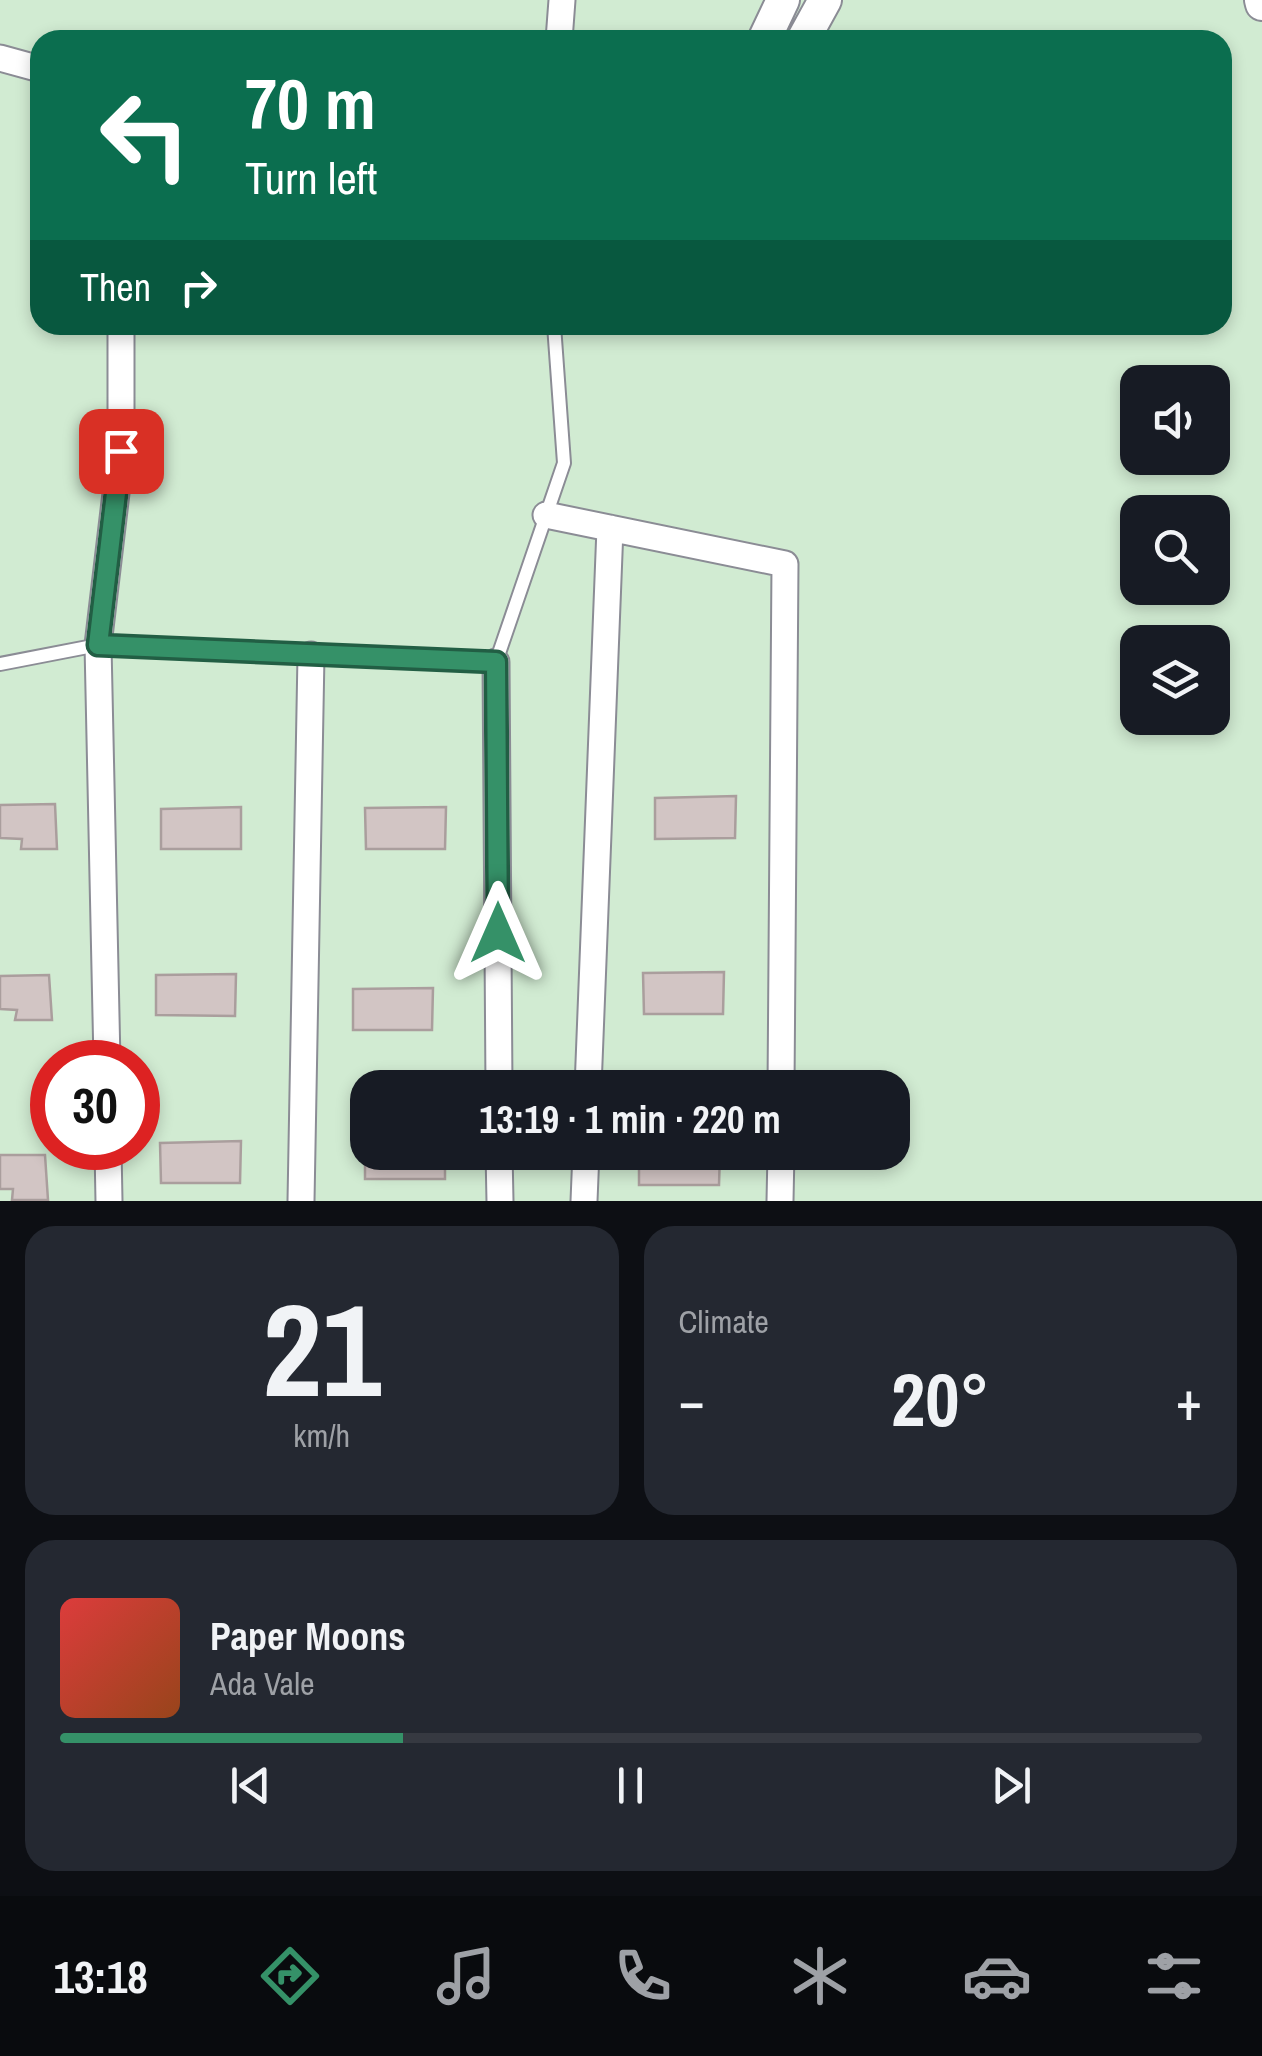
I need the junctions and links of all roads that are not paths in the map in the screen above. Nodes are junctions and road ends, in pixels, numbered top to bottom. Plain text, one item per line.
1 (562, 0) edge
2 (782, 0) edge
3 (825, 0) edge
4 (560, 30) edge
5 (768, 30) edge
6 (808, 30) edge
7 (0, 58) edge
8 (30, 66) edge
9 (121, 335) edge
10 (555, 335) edge
11 (546, 515) junction
12 (610, 528) junction
13 (98, 645) junction
14 (311, 654) junction
15 (496, 662) junction
16 (0, 664) edge
17 (107, 1040) edge
18 (499, 1070) edge
19 (589, 1070) edge
20 (781, 1070) edge
21 (108, 1170) edge
22 (499, 1170) edge
23 (585, 1170) edge
24 (781, 1170) edge
25 (109, 1201) edge
26 (302, 1201) edge
27 (500, 1201) edge
28 (584, 1201) edge
29 (780, 1201) edge

1 - 4 street
2 - 5 street
3 - 6 street
7 - 8 street
9 - 13 street
10 - 11 lane
11 - 12 street
11 - 15 lane
12 - 19 street
12 - 20 street
13 - 14 lane
13 - 16 lane
13 - 17 street
14 - 15 lane
14 - 26 street
15 - 18 street
21 - 25 street
22 - 27 street
23 - 28 street
24 - 29 street

